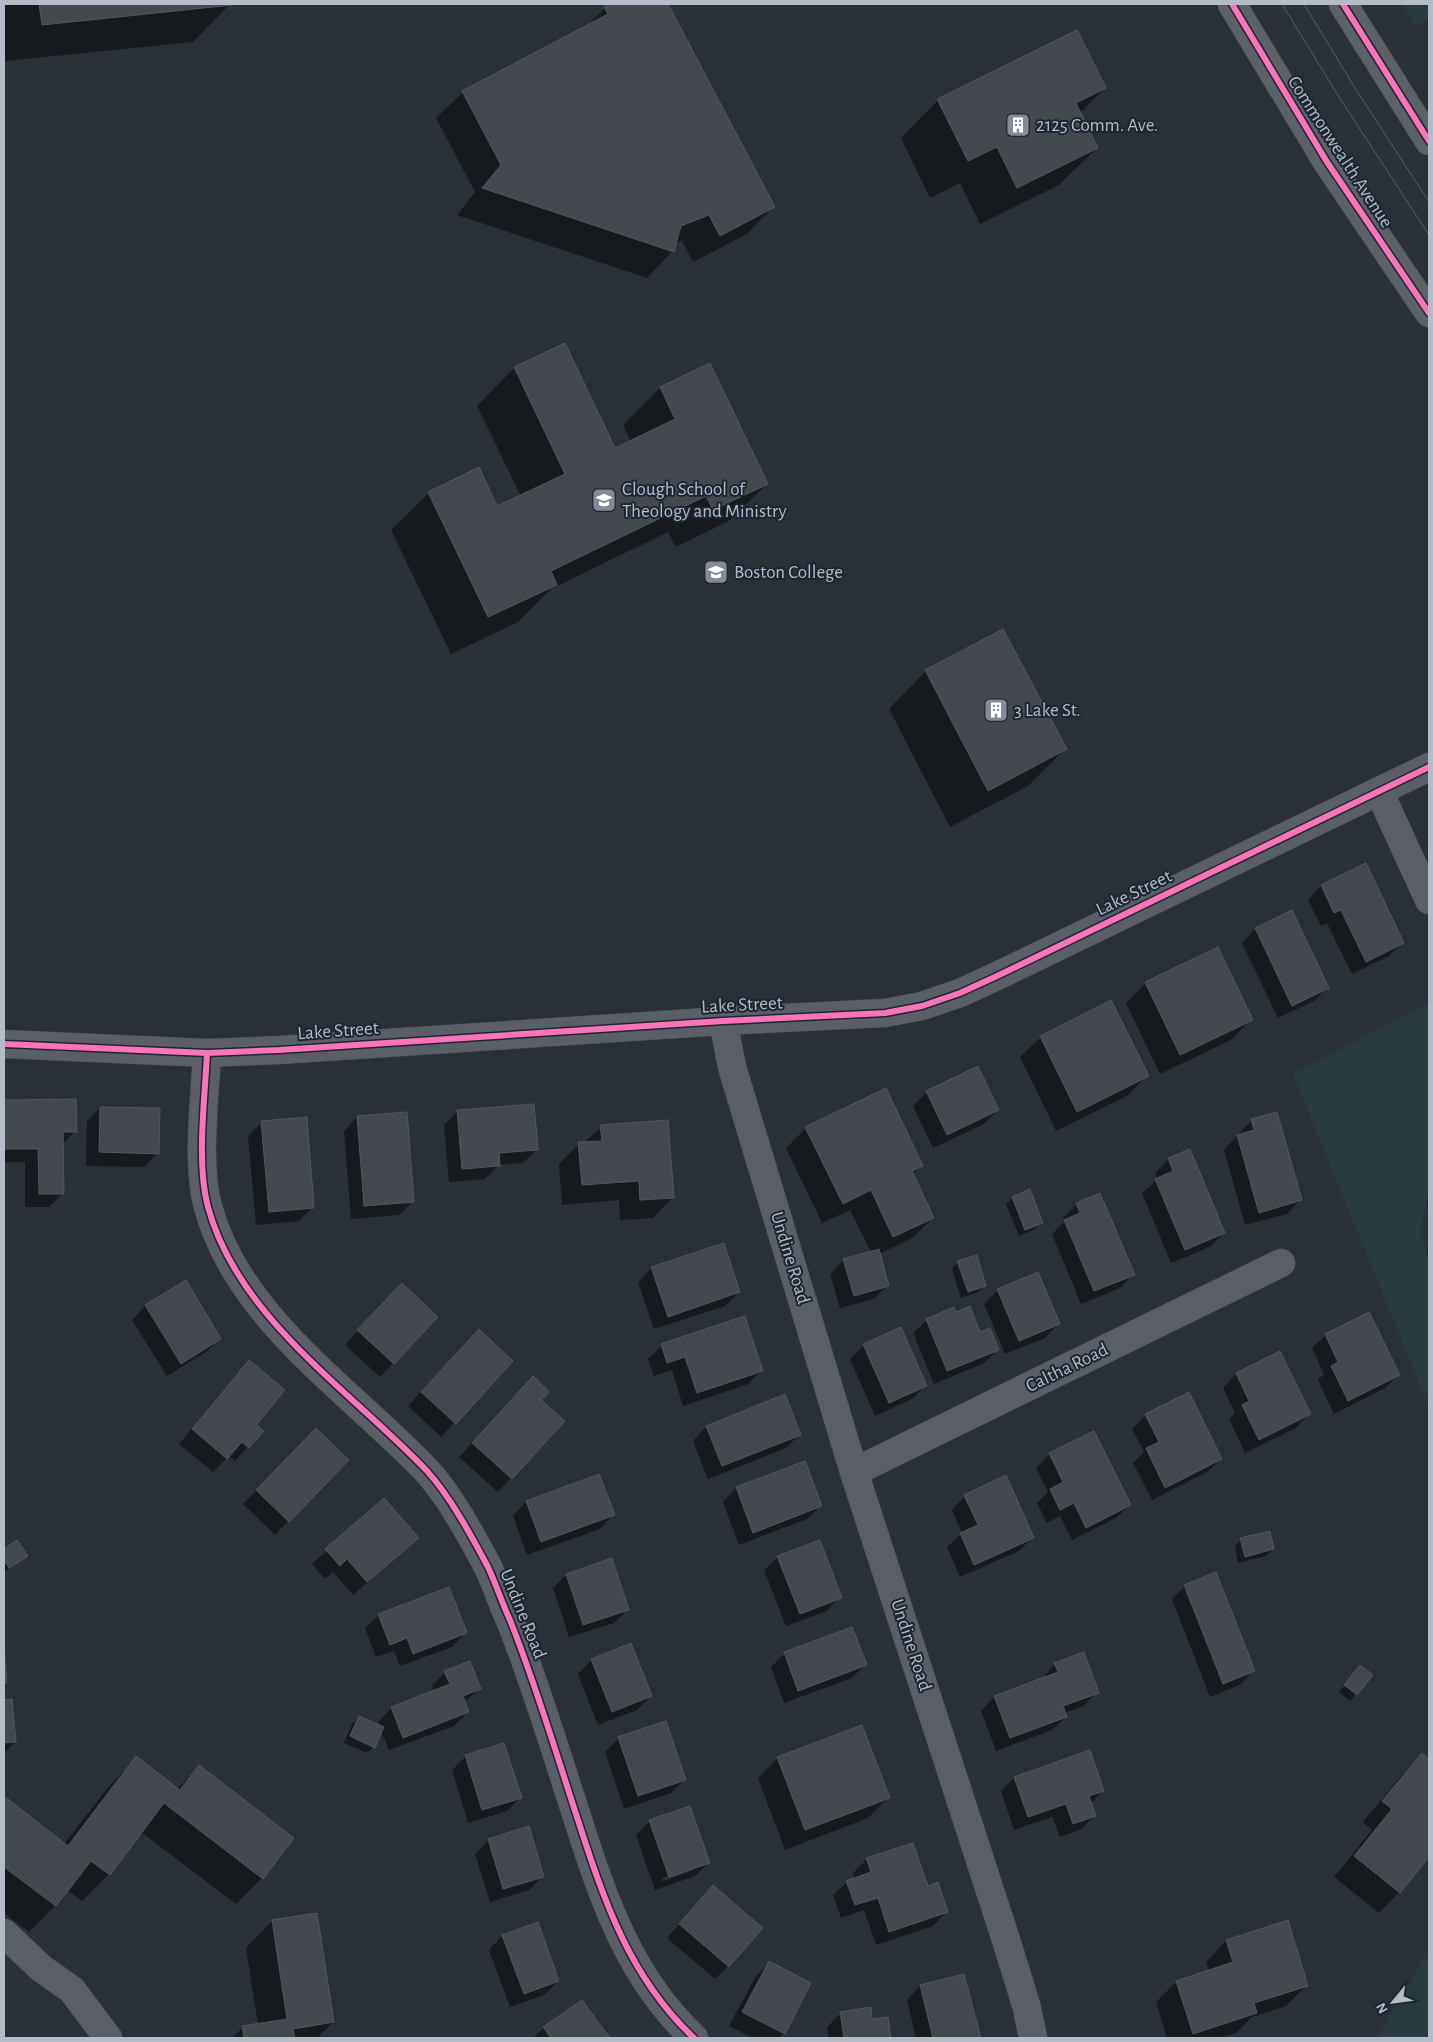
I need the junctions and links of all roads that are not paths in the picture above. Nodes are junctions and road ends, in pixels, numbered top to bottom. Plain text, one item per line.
1 (1232, 4) edge
2 (1343, 4) edge
3 (1429, 142) edge
4 (1429, 313) edge
5 (1429, 767) edge
6 (1378, 791) junction
7 (1429, 900) edge
8 (723, 1021) junction
9 (4, 1044) edge
10 (207, 1053) junction
11 (1281, 1264) dead end
12 (854, 1472) junction
13 (4, 1933) edge
14 (108, 2038) edge
15 (694, 2038) edge
16 (1033, 2038) edge

1 - 4 main road, Commonwealth Avenue
2 - 3 main road
5 - 6 street, Lake Street
6 - 7 street
6 - 8 street, Lake Street
8 - 10 street, Lake Street
8 - 12 street, Undine Road
9 - 10 street, Lake Street
10 - 15 street, Undine Road
11 - 12 street, Caltha Road
12 - 16 street, Undine Road
13 - 14 street

